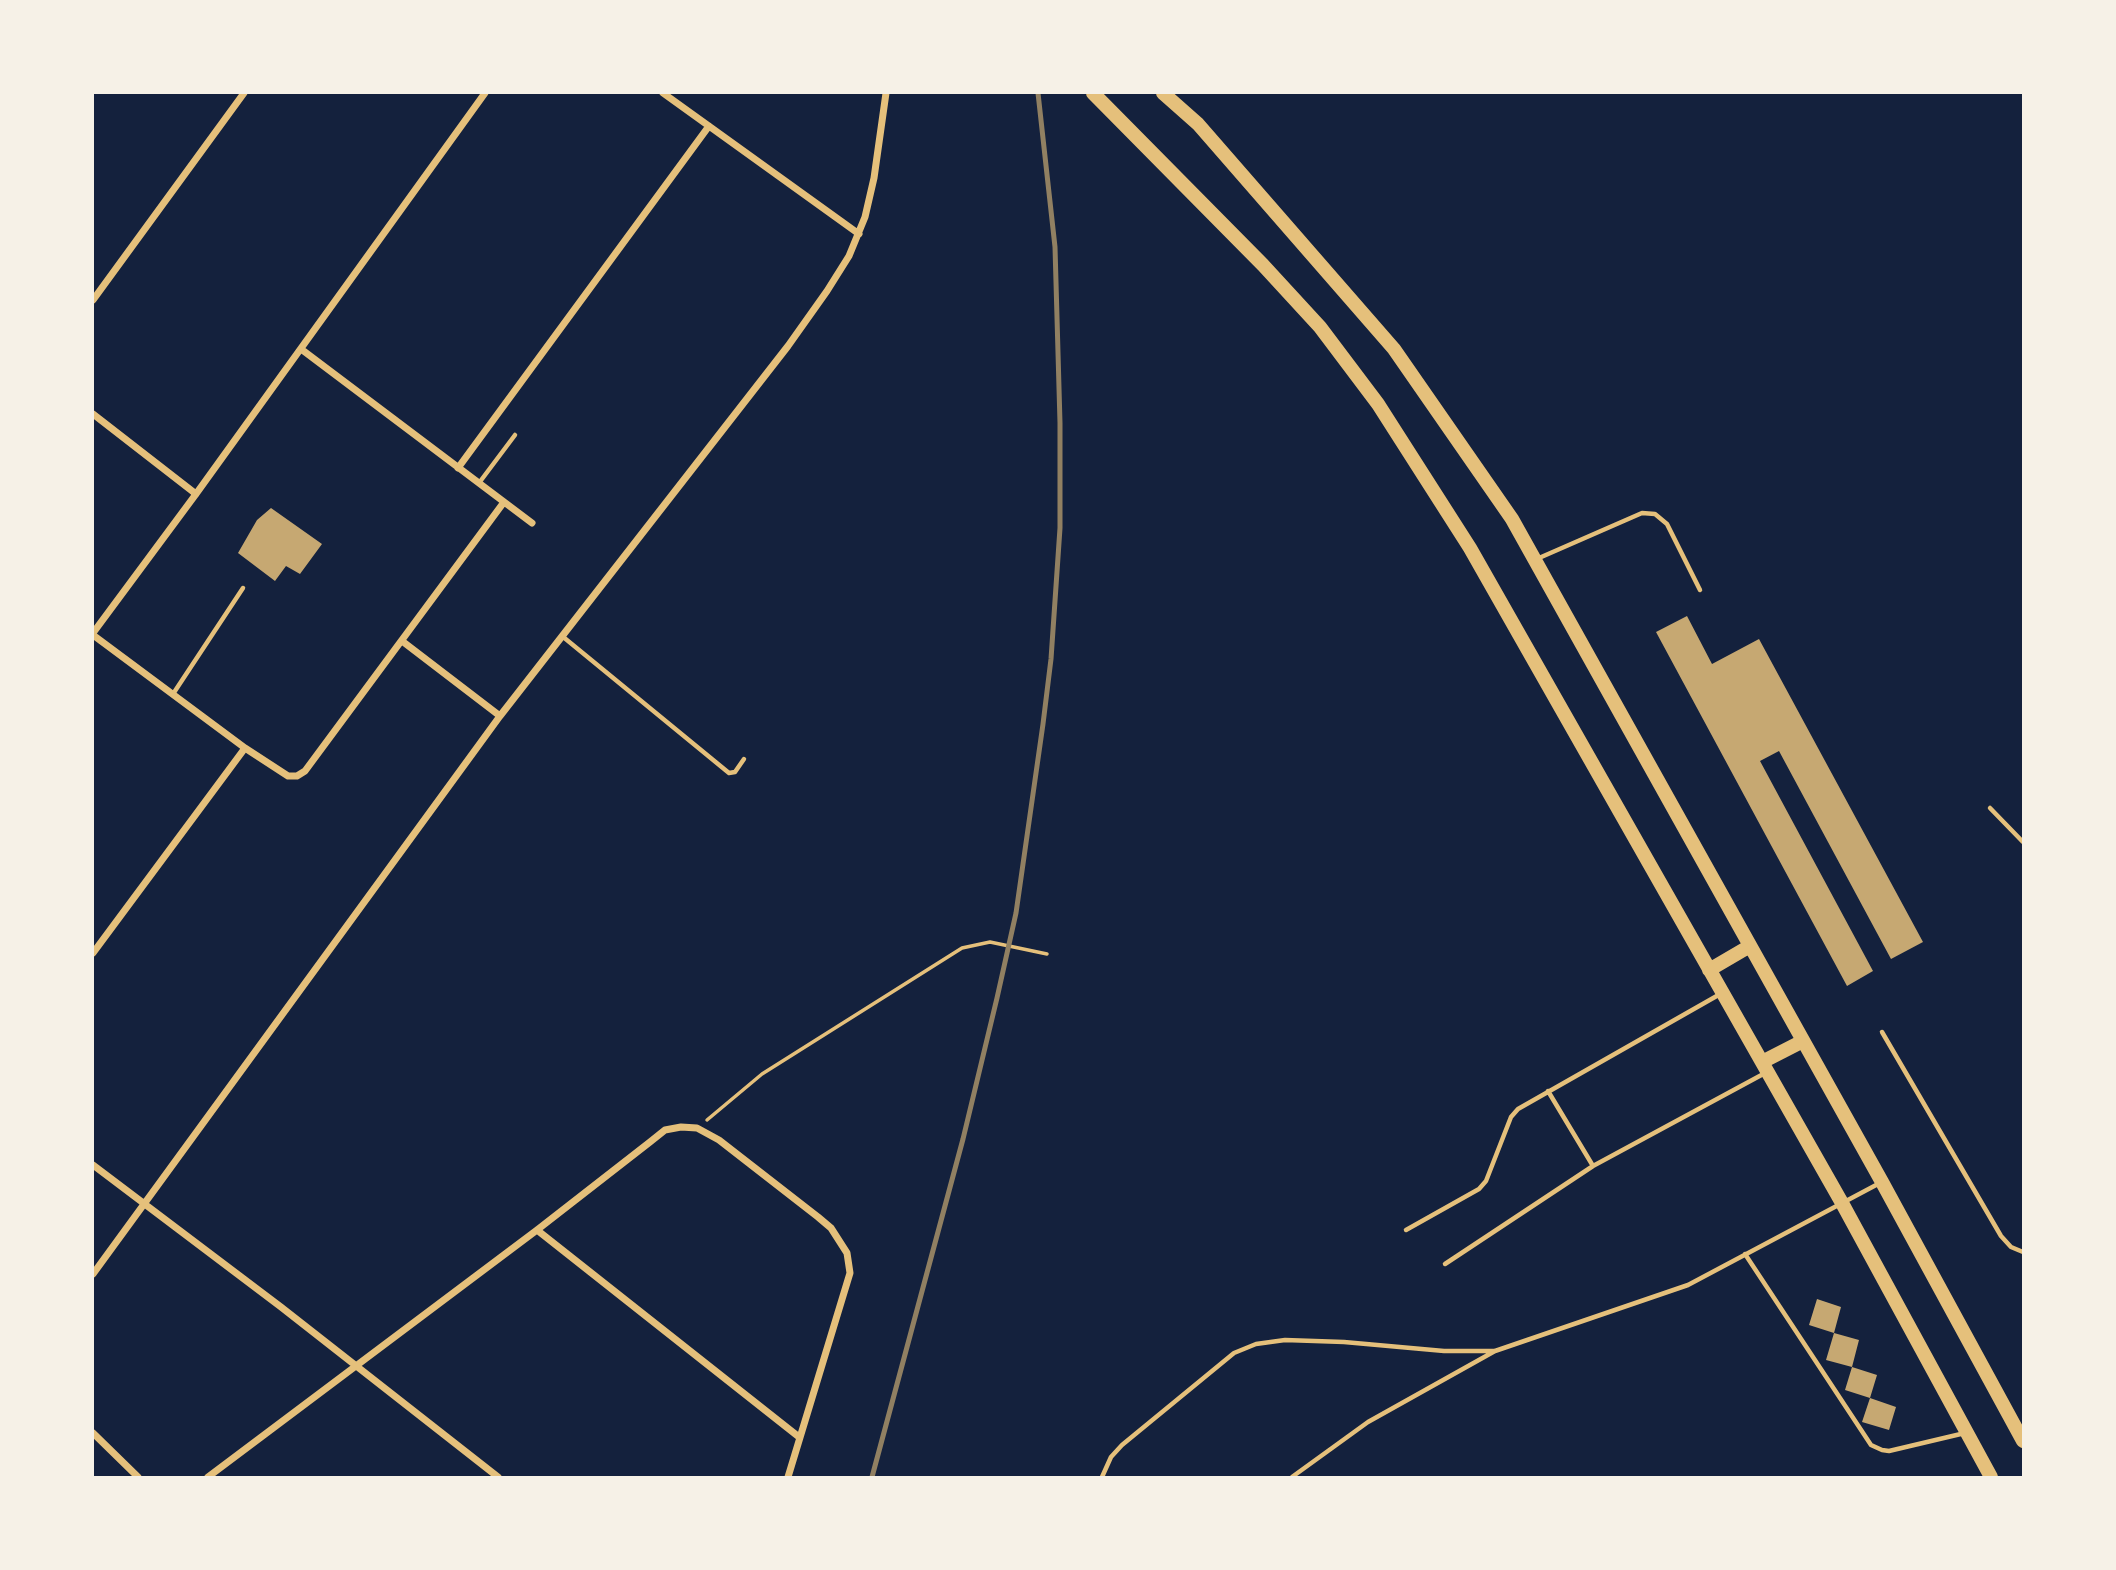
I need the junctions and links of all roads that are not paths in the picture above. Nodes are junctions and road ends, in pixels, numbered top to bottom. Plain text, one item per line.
1 (244, 93) edge
2 (485, 93) edge
3 (663, 93) edge
4 (886, 93) edge
5 (1093, 93) edge
6 (1163, 93) edge
7 (709, 126) junction
8 (859, 234) junction
9 (93, 300) edge
10 (302, 349) junction
11 (93, 414) edge
12 (514, 435) dead end
13 (458, 468) junction
14 (479, 483) junction
15 (196, 494) junction
16 (504, 502) junction
17 (532, 523) dead end
18 (1535, 560) junction
19 (243, 588) dead end
20 (1700, 590) dead end
21 (93, 634) edge
22 (562, 636) junction
23 (402, 641) junction
24 (173, 694) junction
25 (500, 716) junction
26 (245, 748) junction
27 (744, 760) dead end
28 (1990, 808) dead end
29 (2023, 842) edge
30 (1750, 946) junction
31 (93, 953) edge
32 (1709, 970) junction
33 (1723, 993) junction
34 (1882, 1032) dead end
35 (1803, 1041) junction
36 (1765, 1067) junction
37 (1548, 1091) junction
38 (93, 1165) edge
39 (1593, 1166) junction
40 (1882, 1182) junction
41 (1842, 1203) junction
42 (144, 1204) junction
43 (537, 1230) junction
44 (1406, 1230) dead end
45 (2023, 1252) edge
46 (1745, 1254) junction
47 (1445, 1264) dead end
48 (93, 1274) edge
49 (1495, 1351) junction
50 (356, 1366) junction
51 (93, 1433) edge
52 (1966, 1433) junction
53 (799, 1437) junction
54 (2023, 1441) edge
55 (138, 1477) edge
56 (208, 1477) edge
57 (498, 1477) edge
58 (788, 1477) edge
59 (1102, 1477) edge
60 (1292, 1477) edge
61 (1991, 1477) edge

1 - 9 street
2 - 10 street
3 - 7 street
4 - 8 street
5 - 32 main road
6 - 18 main road
7 - 8 street
7 - 13 street
8 - 22 street
10 - 13 street
10 - 15 street
11 - 15 street
12 - 14 lane
13 - 14 street
14 - 16 street
15 - 21 street
16 - 17 street
16 - 23 street
18 - 20 lane
18 - 30 main road
19 - 24 lane
21 - 24 street
22 - 25 street
22 - 27 lane
23 - 25 street
23 - 26 street
24 - 26 street
25 - 42 street
26 - 31 street
28 - 29 lane
30 - 32 main road
30 - 35 main road
32 - 33 main road
33 - 36 main road
33 - 37 lane
34 - 45 lane
35 - 36 main road
35 - 40 main road
36 - 39 lane
36 - 41 main road
37 - 39 lane
37 - 44 lane
38 - 42 street
39 - 47 lane
40 - 41 lane
40 - 54 main road
41 - 46 lane
41 - 52 main road
42 - 48 street
42 - 50 street
43 - 50 street
43 - 53 street
43 - 53 street
46 - 49 lane
46 - 52 lane
49 - 59 lane
49 - 60 lane
50 - 56 street
50 - 57 street
51 - 55 street
52 - 61 main road
53 - 58 street

